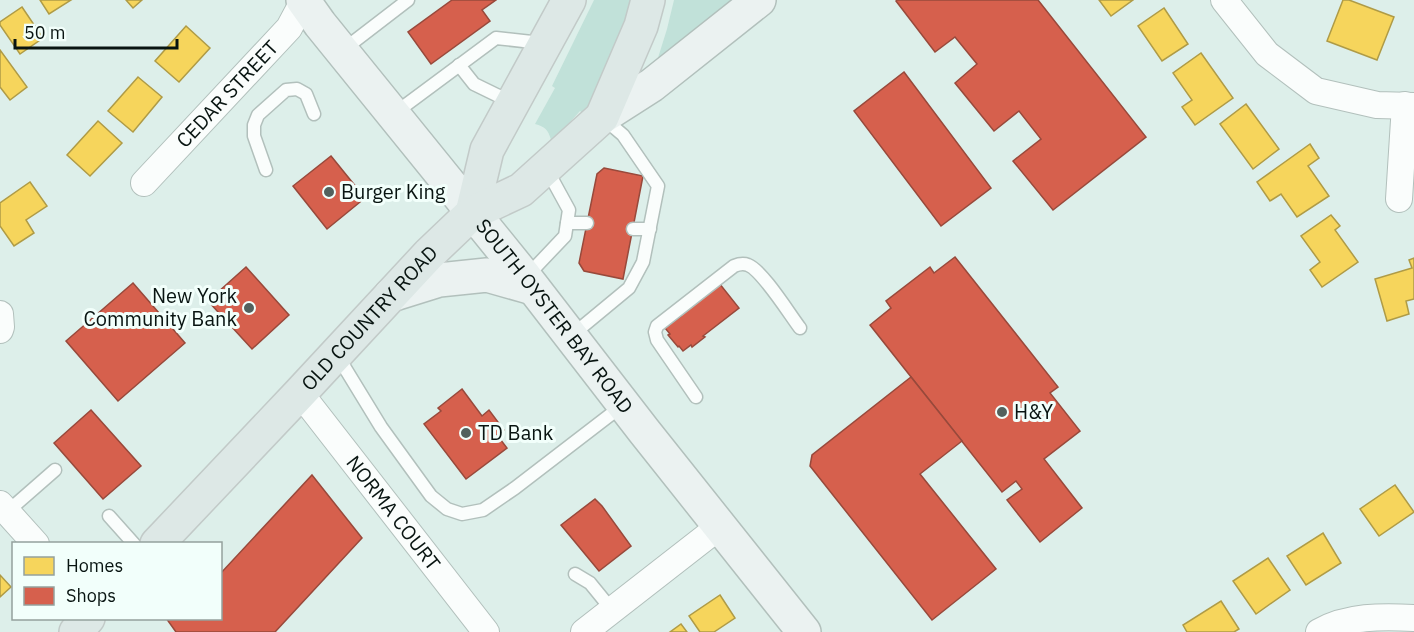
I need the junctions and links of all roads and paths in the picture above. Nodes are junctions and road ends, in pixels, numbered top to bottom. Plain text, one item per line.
1 (304, 0) edge
2 (408, 0) edge
3 (569, 0) edge
4 (648, 0) edge
5 (759, 0) edge
6 (1224, 0) edge
7 (546, 44) junction
8 (342, 51) junction
9 (459, 65) junction
10 (512, 102) junction
11 (1410, 106) edge
12 (314, 114) dead end
13 (393, 114) junction
14 (602, 117) junction
15 (546, 167) junction
16 (266, 170) dead end
17 (144, 183) dead end
18 (1399, 199) dead end
19 (472, 213) junction
20 (567, 223) junction
21 (587, 223) dead end
22 (633, 229) dead end
23 (650, 229) junction
24 (529, 283) junction
25 (391, 294) junction
26 (0, 314) edge
27 (800, 328) dead end
28 (0, 330) edge
29 (571, 336) junction
30 (336, 354) junction
31 (300, 393) junction
32 (696, 398) dead end
33 (624, 405) junction
34 (55, 470) dead end
35 (4, 508) edge
36 (109, 516) dead end
37 (720, 526) junction
38 (35, 542) edge
39 (133, 542) edge
40 (158, 542) edge
41 (575, 574) dead end
42 (612, 610) junction
43 (1414, 618) edge
44 (86, 620) edge
45 (76, 632) edge
46 (486, 632) edge
47 (584, 632) edge
48 (804, 632) edge
49 (1319, 632) edge

1 - 8 main road, SOUTH OYSTER BAY ROAD
1 - 17 street, CEDAR STREET
2 - 8 lane
3 - 7 main road
4 - 14 main road
5 - 14 main road
6 - 11 street
7 - 9 lane
7 - 10 main road
8 - 13 main road, SOUTH OYSTER BAY ROAD
9 - 10 lane
9 - 13 lane
10 - 19 main road
11 - 18 street
12 - 16 lane
13 - 19 main road, SOUTH OYSTER BAY ROAD
14 - 15 main road, OLD COUNTRY ROAD
14 - 23 lane
15 - 19 main road, OLD COUNTRY ROAD
15 - 20 lane
19 - 24 main road, SOUTH OYSTER BAY ROAD
19 - 25 main road, OLD COUNTRY ROAD
20 - 21 lane
20 - 24 lane
22 - 23 lane
23 - 29 lane
24 - 25 main road
24 - 29 main road, SOUTH OYSTER BAY ROAD
25 - 30 main road, OLD COUNTRY ROAD
26 - 28 street
27 - 32 lane
29 - 33 main road, SOUTH OYSTER BAY ROAD
30 - 31 main road, OLD COUNTRY ROAD
30 - 33 lane
31 - 40 main road, OLD COUNTRY ROAD
31 - 46 street, NORMA COURT
33 - 37 main road, SOUTH OYSTER BAY ROAD
34 - 35 lane
35 - 38 street
36 - 39 lane
37 - 42 street
37 - 48 main road, SOUTH OYSTER BAY ROAD
41 - 42 lane
42 - 47 street
43 - 49 street
44 - 45 main road

